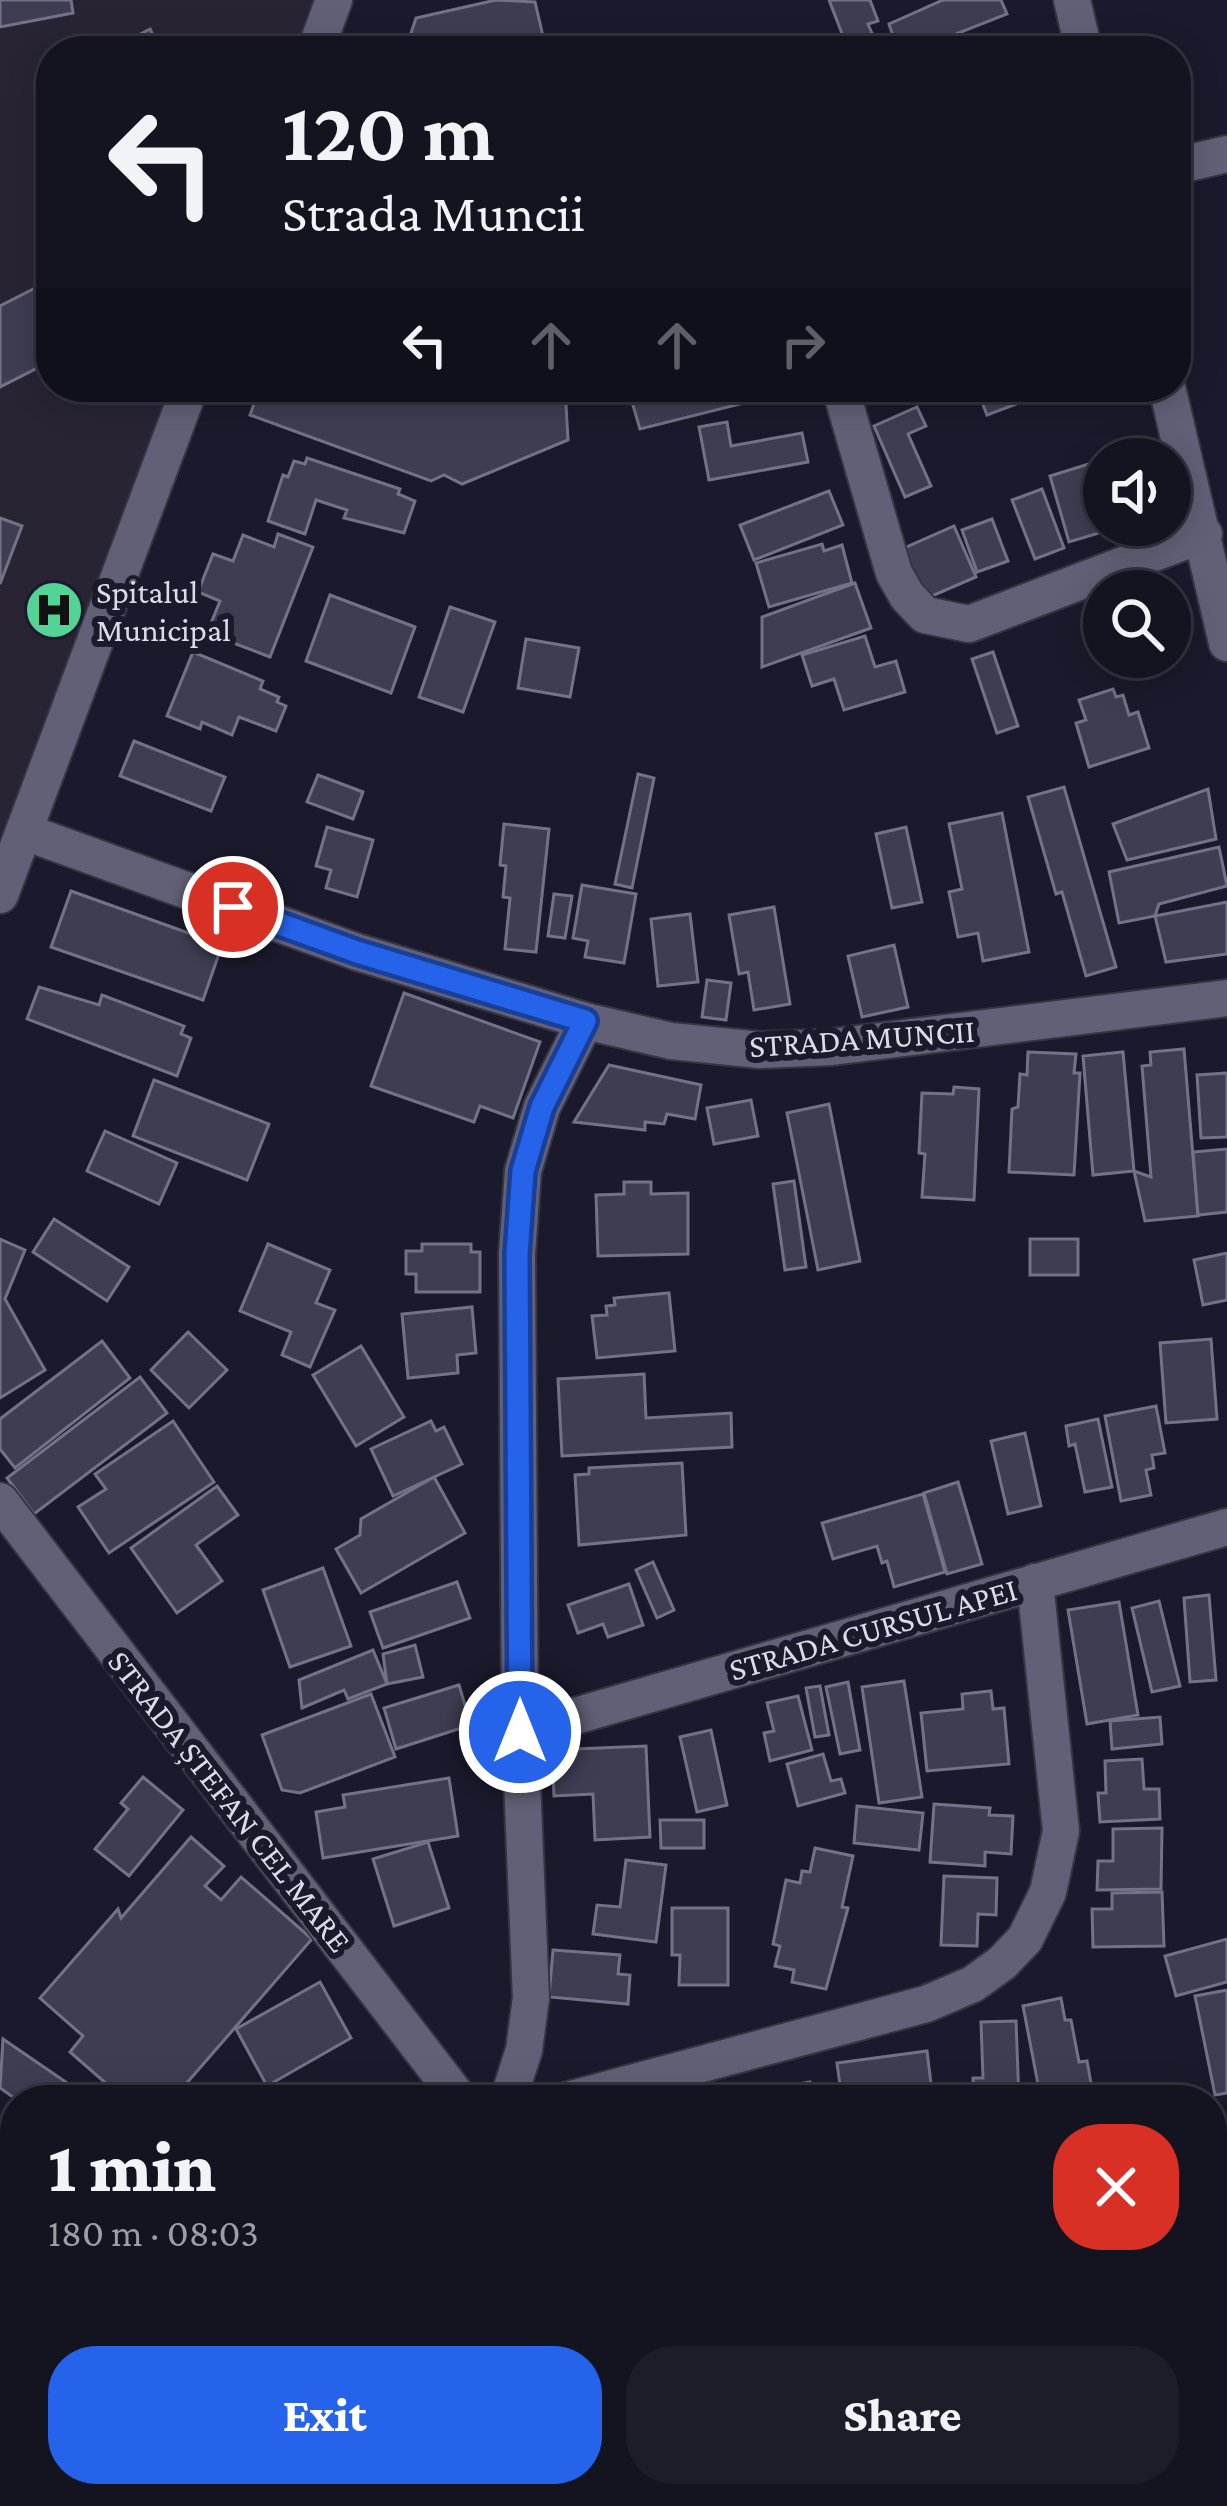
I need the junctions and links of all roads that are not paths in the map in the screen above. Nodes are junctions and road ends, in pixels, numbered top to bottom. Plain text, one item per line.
1 (334, 0) edge
2 (1072, 0) edge
3 (321, 36) edge
4 (1080, 36) edge
5 (1227, 154) edge
6 (1191, 162) edge
7 (184, 402) edge
8 (844, 402) edge
9 (1171, 402) edge
10 (1204, 534) junction
11 (1227, 644) edge
12 (26, 832) junction
13 (0, 895) edge
14 (1227, 998) edge
15 (585, 1021) junction
16 (0, 1501) edge
17 (1227, 1526) edge
18 (1035, 1582) junction
19 (520, 1732) junction
20 (448, 2085) edge
21 (513, 2085) edge
22 (624, 2085) edge

1 - 3 street
2 - 4 street
5 - 6 street
7 - 12 street
8 - 10 street
9 - 10 street
10 - 11 street
12 - 13 street
12 - 15 street, STRADA MUNCII
14 - 15 street, STRADA MUNCII
15 - 19 street
16 - 20 street, STRADA ȘTEFAN CEL MARE
17 - 18 street, STRADA CURSUL APEI
18 - 19 street, STRADA CURSUL APEI
18 - 22 street
19 - 21 street

